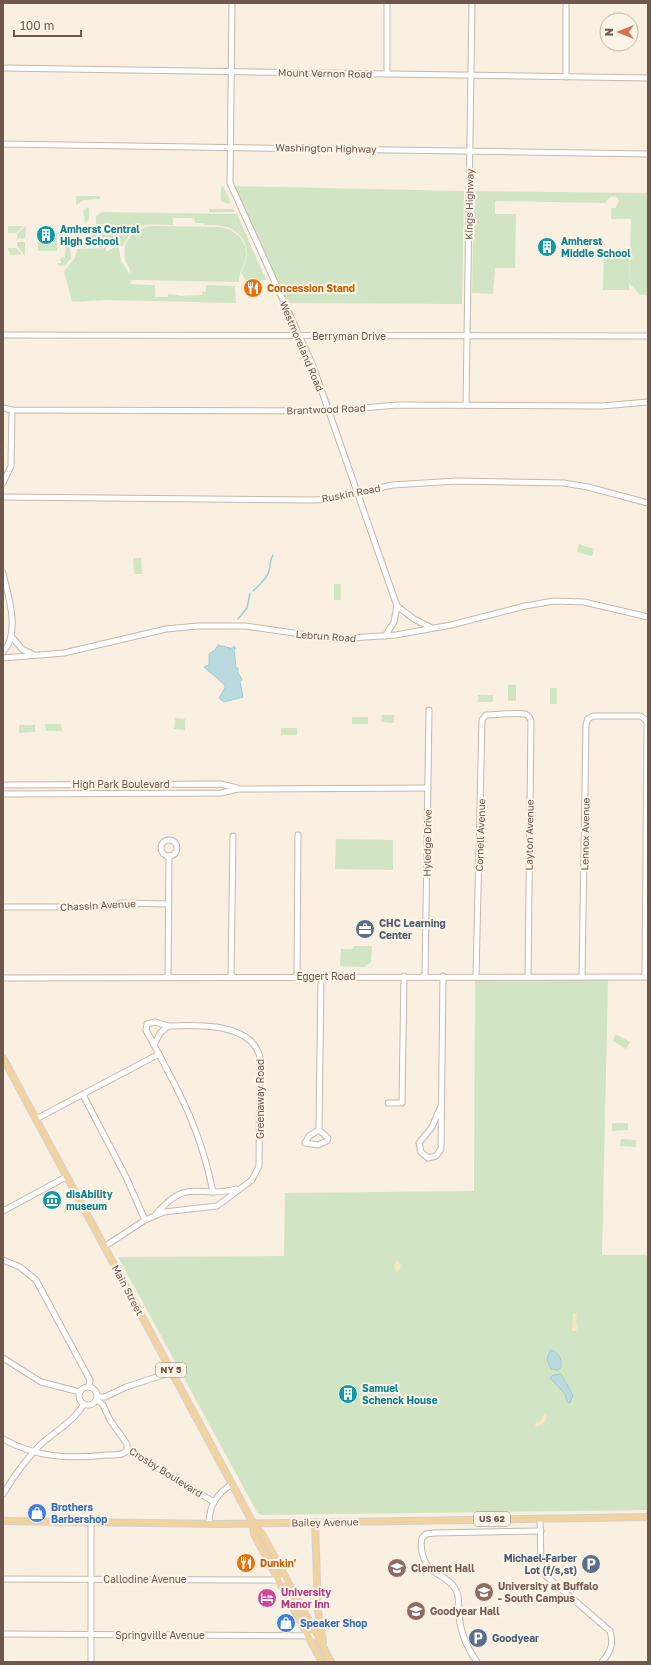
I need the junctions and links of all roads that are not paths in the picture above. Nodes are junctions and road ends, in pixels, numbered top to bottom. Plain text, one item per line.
1 (232, 3) edge
2 (387, 3) edge
3 (472, 3) edge
4 (566, 3) edge
5 (3, 68) edge
6 (232, 71) junction
7 (387, 74) junction
8 (472, 75) junction
9 (566, 77) junction
10 (648, 78) edge
11 (3, 144) edge
12 (230, 147) junction
13 (470, 150) junction
14 (648, 154) edge
15 (3, 335) edge
16 (298, 335) junction
17 (467, 336) junction
18 (648, 336) edge
19 (648, 402) edge
20 (466, 405) junction
21 (3, 408) edge
22 (12, 410) junction
23 (329, 411) junction
24 (3, 483) edge
25 (358, 492) junction
26 (3, 497) edge
27 (648, 503) edge
28 (3, 573) edge
29 (397, 606) junction
30 (648, 617) edge
31 (433, 628) junction
32 (385, 636) junction
33 (12, 637) junction
34 (3, 652) edge
35 (36, 656) junction
36 (3, 658) edge
37 (429, 710) dead end
38 (506, 714) joint
39 (66, 784) junction
40 (3, 785) edge
41 (428, 788) junction
42 (238, 789) junction
43 (66, 793) junction
44 (3, 794) edge
45 (233, 836) dead end
46 (298, 836) dead end
47 (169, 856) dead end
48 (168, 904) junction
49 (3, 907) edge
50 (297, 976) junction
51 (321, 976) junction
52 (404, 976) junction
53 (425, 976) junction
54 (443, 976) junction
55 (528, 976) junction
56 (582, 976) junction
57 (168, 977) junction
58 (231, 977) junction
59 (476, 977) junction
60 (647, 977) edge
61 (3, 978) edge
62 (168, 1026) junction
63 (154, 1045) junction
64 (159, 1054) junction
65 (3, 1058) edge
66 (83, 1095) junction
67 (388, 1103) dead end
68 (442, 1106) junction
69 (36, 1120) junction
70 (319, 1130) dead end
71 (66, 1177) junction
72 (239, 1189) junction
73 (213, 1192) junction
74 (3, 1211) edge
75 (154, 1215) junction
76 (145, 1220) junction
77 (104, 1247) junction
78 (3, 1260) edge
79 (3, 1358) edge
80 (172, 1372) junction
81 (89, 1386) junction
82 (80, 1392) junction
83 (97, 1398) junction
84 (84, 1404) junction
85 (3, 1440) edge
86 (127, 1450) junction
87 (33, 1453) junction
88 (232, 1484) junction
89 (3, 1494) edge
90 (214, 1502) junction
91 (648, 1517) edge
92 (540, 1518) junction
93 (3, 1521) edge
94 (315, 1522) junction
95 (91, 1523) junction
96 (209, 1523) junction
97 (253, 1523) junction
98 (541, 1531) junction
99 (3, 1579) edge
100 (91, 1579) junction
101 (278, 1580) junction
102 (286, 1580) junction
103 (3, 1634) edge
104 (91, 1635) junction
105 (308, 1636) junction
106 (317, 1636) junction
107 (324, 1648) junction
108 (91, 1662) edge
109 (322, 1662) edge
110 (331, 1662) edge
111 (478, 1662) edge
112 (602, 1662) edge

1 - 6 street, Westmoreland Road
2 - 7 street
3 - 8 street, Kings Highway
4 - 9 street
5 - 6 street, Mount Vernon Road
6 - 7 street, Mount Vernon Road
6 - 12 street, Westmoreland Road
7 - 8 street, Mount Vernon Road
8 - 9 street, Mount Vernon Road
8 - 13 street, Kings Highway
9 - 10 street, Mount Vernon Road
11 - 12 street, Washington Highway
12 - 13 street, Washington Highway
12 - 16 street, Westmoreland Road
13 - 14 street, Washington Highway
13 - 17 street, Kings Highway
15 - 16 street, Berryman Drive
16 - 17 street, Berryman Drive
16 - 23 street, Westmoreland Road
17 - 18 street, Berryman Drive
17 - 20 street, Kings Highway
19 - 20 street, Brantwood Road
20 - 23 street, Brantwood Road
21 - 22 street, Brantwood Road
22 - 23 street, Brantwood Road
22 - 24 street
23 - 25 street, Westmoreland Road
25 - 26 street, Ruskin Road
25 - 27 street, Ruskin Road
25 - 29 street, Westmoreland Road
28 - 33 street
29 - 31 street
29 - 32 street
30 - 31 street, Lebrun Road
31 - 32 street, Lebrun Road
32 - 35 street, Lebrun Road
33 - 34 street
33 - 35 street
35 - 36 street, Lebrun Road
37 - 41 street, Hyledge Drive
38 - 55 street, Layton Avenue
38 - 59 street, Cornell Avenue
39 - 40 street, High Park Boulevard
39 - 42 street, High Park Boulevard
39 - 43 street
41 - 42 street, High Park Boulevard
41 - 53 street, Hyledge Drive
42 - 43 street, High Park Boulevard
43 - 44 street, High Park Boulevard
45 - 58 street
46 - 50 street
47 - 48 street
48 - 49 street, Chassin Avenue
48 - 57 street
50 - 51 street, Eggert Road
50 - 58 street, Eggert Road
51 - 52 street, Eggert Road
51 - 70 street
52 - 53 street, Eggert Road
52 - 67 street
53 - 54 street, Eggert Road
54 - 59 street, Eggert Road
54 - 68 street
55 - 56 street, Eggert Road
55 - 59 street, Eggert Road
56 - 60 street, Eggert Road
56 - 60 street, Lennox Avenue
57 - 58 street, Eggert Road
57 - 61 street, Eggert Road
62 - 63 street
62 - 63 street, Greenaway Road
62 - 72 street, Greenaway Road
63 - 64 street, Greenaway Road
64 - 66 street
64 - 73 street, Greenaway Road
65 - 69 main road, Main Street / NY 5
66 - 69 street
66 - 76 street
68 - 68 street
69 - 71 main road, Main Street / NY 5
71 - 74 street
71 - 77 main road, Main Street / NY 5
72 - 73 street
72 - 75 street, Greenaway Road
73 - 75 street
75 - 76 street
76 - 77 street
77 - 80 main road, Main Street / NY 5
78 - 81 street, Crosby Boulevard
79 - 82 street
80 - 83 street
80 - 88 main road, Main Street / NY 5
81 - 82 street
81 - 83 street, Crosby Boulevard
82 - 84 street
83 - 84 street
83 - 86 street, Crosby Boulevard
84 - 87 street
85 - 87 street
86 - 87 street
86 - 90 street, Crosby Boulevard
87 - 89 street
88 - 90 street
88 - 97 main road, Main Street / NY 5
90 - 96 street
91 - 92 main road, Bailey Avenue / US 62
92 - 94 main road, Bailey Avenue / US 62
92 - 98 street
93 - 95 main road, Bailey Avenue / US 62
94 - 97 main road, Bailey Avenue / US 62
94 - 107 main road
95 - 96 main road, Bailey Avenue / US 62
95 - 100 street
96 - 97 main road, Bailey Avenue / US 62
97 - 101 main road, Main Street / NY 5
97 - 102 main road, Main Street / NY 5
98 - 111 street
98 - 112 street
99 - 100 street, Callodine Avenue
100 - 101 street, Callodine Avenue
100 - 104 street
101 - 102 street, Callodine Avenue
101 - 105 main road, Main Street / NY 5
102 - 106 main road, Main Street / NY 5
103 - 104 street, Springville Avenue
104 - 105 street, Springville Avenue
104 - 108 street
105 - 106 street, Springville Avenue
105 - 109 main road, Main Street / NY 5
106 - 107 main road, Main Street / NY 5
107 - 110 main road, Main Street / NY 5

